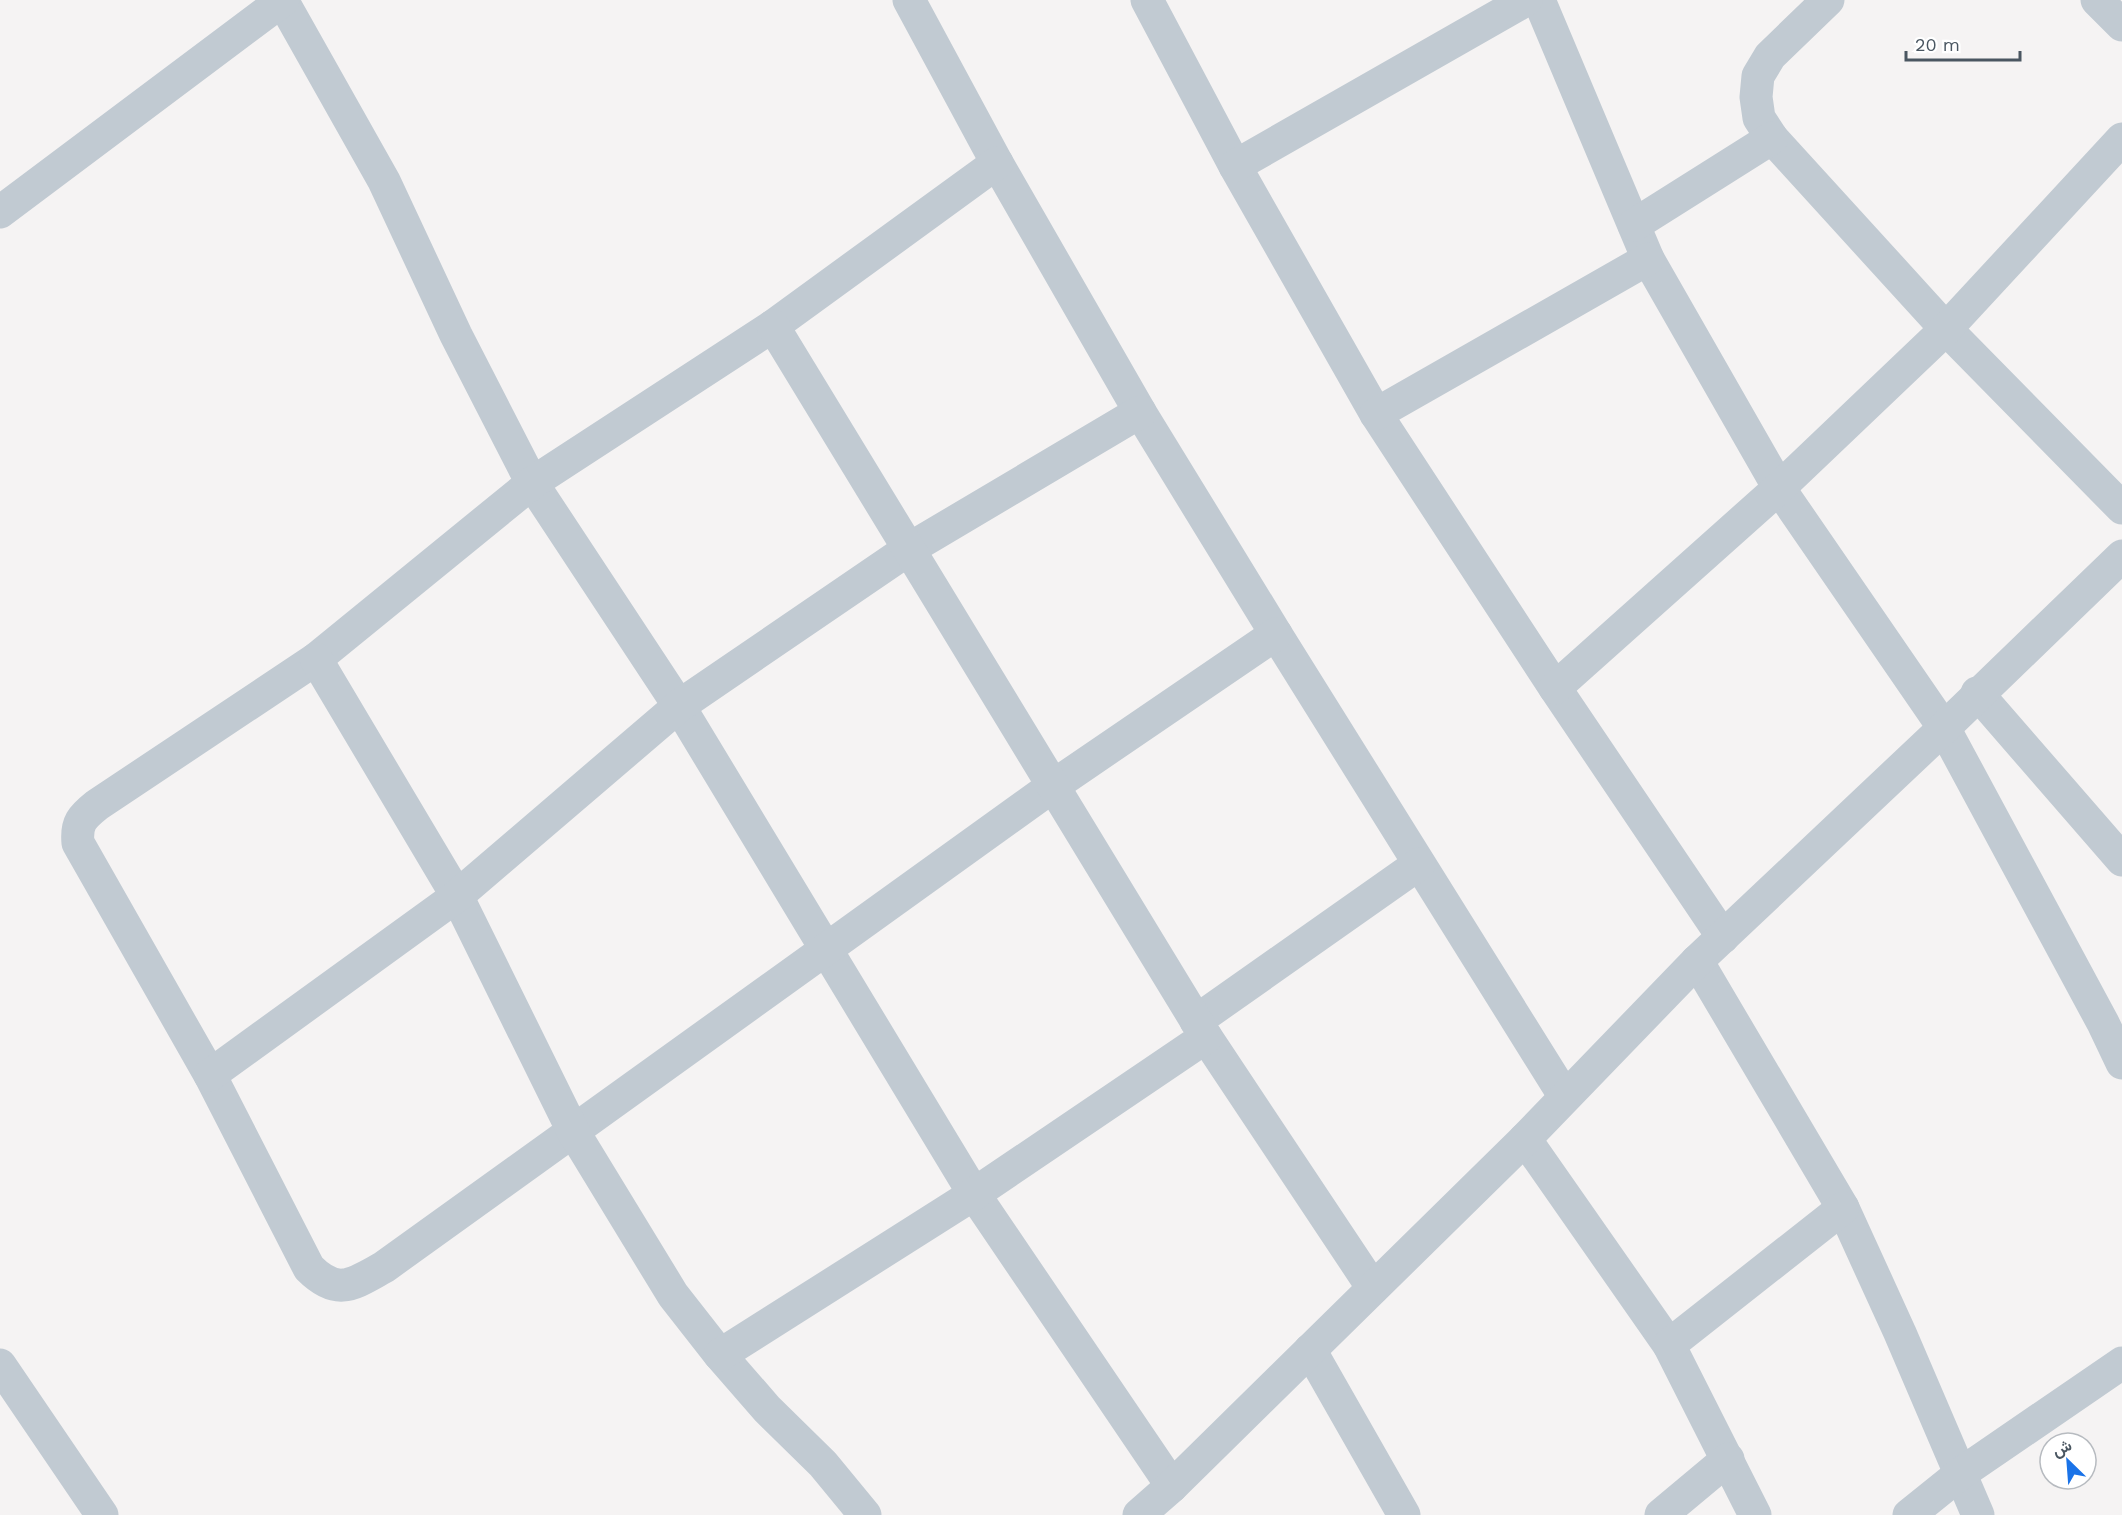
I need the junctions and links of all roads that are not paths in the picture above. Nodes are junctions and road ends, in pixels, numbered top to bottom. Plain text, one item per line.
1 (282, 0) edge
2 (909, 0) edge
3 (1147, 0) edge
4 (1526, 0) edge
5 (1539, 0) edge
6 (1828, 0) edge
7 (2097, 0) edge
8 (2122, 26) edge
9 (1772, 138) junction
10 (2122, 139) edge
11 (996, 163) junction
12 (1235, 166) junction
13 (0, 212) edge
14 (1634, 225) junction
15 (1648, 259) junction
16 (773, 326) junction
17 (1947, 329) junction
18 (1140, 412) junction
19 (1376, 414) junction
20 (531, 483) junction
21 (1779, 488) junction
22 (2122, 508) edge
23 (909, 549) junction
24 (2122, 556) edge
25 (1276, 634) junction
26 (315, 659) junction
27 (1555, 688) junction
28 (1977, 693) junction
29 (679, 706) junction
30 (1944, 728) junction
31 (1053, 786) junction
32 (2122, 860) edge
33 (1419, 864) junction
34 (457, 896) junction
35 (1723, 937) junction
36 (825, 949) junction
37 (1697, 961) junction
38 (2112, 1014) edge
39 (1201, 1029) junction
40 (2122, 1063) edge
41 (210, 1075) junction
42 (1565, 1097) junction
43 (573, 1131) junction
44 (1525, 1138) junction
45 (974, 1194) junction
46 (1843, 1208) junction
47 (1373, 1288) junction
48 (1670, 1345) junction
49 (1310, 1350) junction
50 (720, 1355) junction
51 (2122, 1363) edge
52 (0, 1365) edge
53 (1728, 1460) junction
54 (1960, 1474) junction
55 (1172, 1486) junction
56 (102, 1515) edge
57 (865, 1515) edge
58 (1139, 1515) edge
59 (1404, 1515) edge
60 (1661, 1515) edge
61 (1755, 1515) edge
62 (1909, 1515) edge
63 (1978, 1515) edge

1 - 13 street
1 - 20 street
2 - 11 street
3 - 12 street
4 - 12 street
5 - 14 street
6 - 9 street
7 - 8 street
9 - 14 street
9 - 17 street
10 - 17 street
11 - 16 street
11 - 18 street
12 - 19 street
14 - 15 street
15 - 19 street
15 - 21 street
16 - 20 street
16 - 23 street
17 - 21 street
17 - 22 street
18 - 23 street
18 - 25 street
19 - 27 street
20 - 26 street
20 - 29 street
21 - 27 street
21 - 30 street
23 - 29 street
23 - 31 street
24 - 28 street
25 - 31 street
25 - 33 street
26 - 34 street
26 - 41 street
27 - 35 street
28 - 30 street
28 - 32 street
29 - 34 street
29 - 36 street
30 - 35 street
30 - 38 street
31 - 36 street
31 - 39 street
33 - 39 street
33 - 42 street
34 - 41 street
34 - 43 street
35 - 37 street
36 - 43 street
36 - 45 street
37 - 42 street
37 - 46 street
38 - 40 street
39 - 45 street
39 - 47 street
41 - 43 street
42 - 44 street
43 - 50 street
44 - 47 street
44 - 48 street
45 - 50 street
45 - 55 street
46 - 48 street
46 - 54 street
47 - 49 street
48 - 53 street
49 - 55 street
49 - 59 street
50 - 57 street
51 - 54 street
52 - 56 street
53 - 60 street
53 - 61 street
54 - 62 street
54 - 63 street
55 - 58 street

